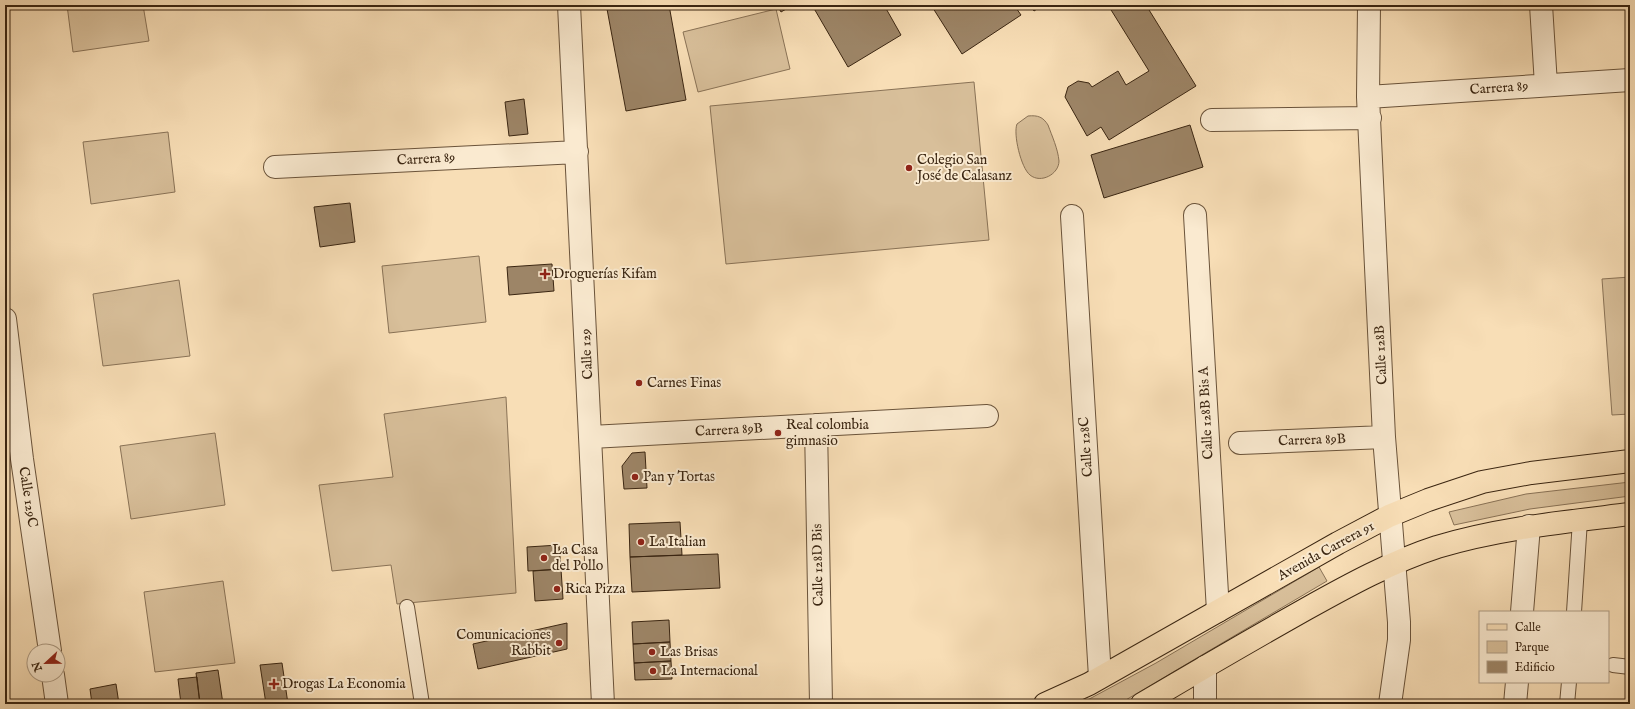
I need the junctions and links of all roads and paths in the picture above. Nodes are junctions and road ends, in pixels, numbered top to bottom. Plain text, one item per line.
1 (569, 5) edge
2 (1369, 5) edge
3 (1541, 5) edge
4 (1630, 80) edge
5 (1546, 85) junction
6 (1368, 97) junction
7 (1370, 118) junction
8 (1212, 120) dead end
9 (576, 152) junction
10 (275, 167) dead end
11 (1195, 215) dead end
12 (1072, 216) dead end
13 (5, 319) edge
14 (987, 416) dead end
15 (816, 425) junction
16 (591, 437) junction
17 (1384, 437) junction
18 (1240, 443) dead end
19 (1630, 461) edge
20 (1630, 514) edge
21 (1389, 516) junction
22 (1580, 520) junction
23 (1528, 526) junction
24 (1394, 563) junction
25 (407, 607) dead end
26 (1218, 611) junction
27 (1522, 611) edge
28 (1574, 611) edge
29 (49, 643) edge
30 (1613, 665) dead end
31 (1205, 667) junction
32 (1630, 667) edge
33 (1100, 677) junction
34 (54, 683) edge
35 (1516, 683) edge
36 (1569, 683) edge
37 (57, 704) edge
38 (422, 704) edge
39 (603, 704) edge
40 (821, 704) edge
41 (1045, 704) edge
42 (1142, 704) edge
43 (1205, 704) edge
44 (1390, 704) edge
45 (1515, 704) edge
46 (1567, 704) edge

1 - 9 street, Calle 129
2 - 6 street, Calle 128B
3 - 5 street
4 - 5 street, Carrera 89
5 - 6 street, Carrera 89
6 - 7 street, Calle 128B
7 - 8 street
7 - 17 street, Calle 128B
9 - 10 street, Carrera 89
9 - 16 street, Calle 129
11 - 26 street, Calle 128B Bis A
12 - 33 street, Calle 128C
13 - 29 street, Calle 129C
14 - 15 street, Carrera 89B
15 - 16 street, Carrera 89B
15 - 40 street, Calle 128D Bis
16 - 39 street, Calle 129
17 - 18 street, Carrera 89B
17 - 21 street, Calle 128B
19 - 21 main road, Avenida Carrera 91
20 - 22 main road
21 - 24 street, Calle 128B
21 - 26 main road, Avenida Carrera 91
22 - 23 main road
22 - 28 lane
23 - 24 main road
23 - 27 street
24 - 31 main road
24 - 44 street, Calle 128B
25 - 38 lane
26 - 33 main road, Avenida Carrera 91
30 - 32 lane
31 - 42 main road
31 - 43 street
33 - 41 main road, Avenida Carrera 91
34 - 37 street
35 - 45 street
36 - 46 lane

